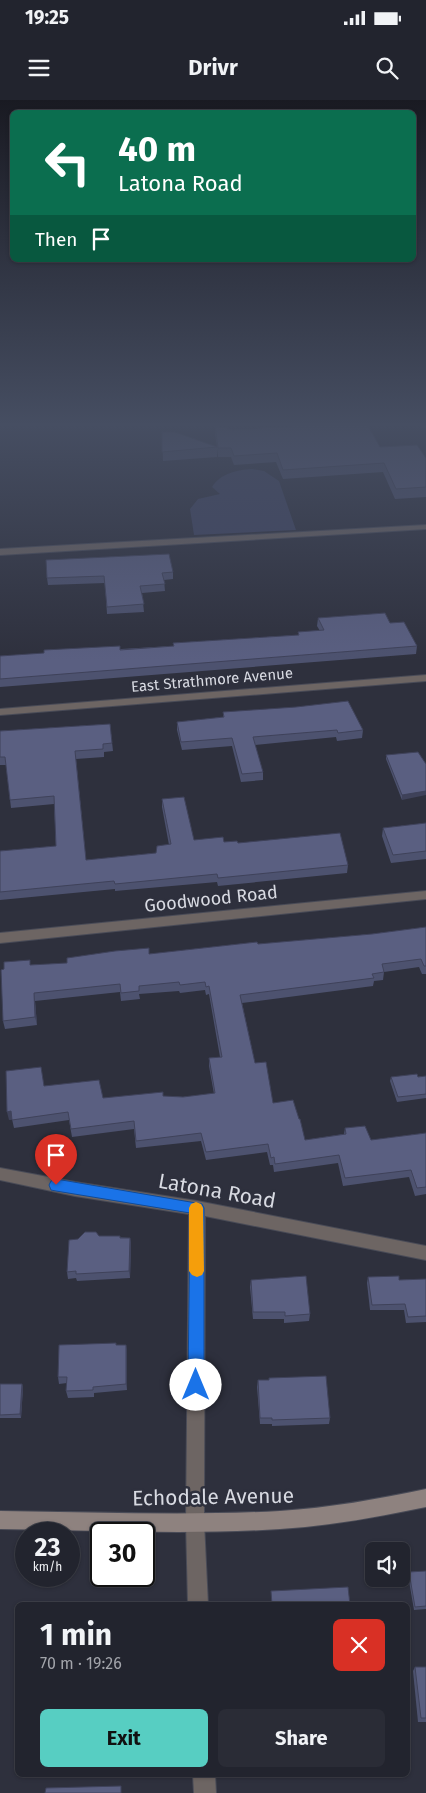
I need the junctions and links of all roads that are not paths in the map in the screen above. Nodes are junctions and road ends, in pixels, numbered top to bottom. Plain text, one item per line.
1 (426, 527) edge
2 (0, 552) edge
3 (426, 678) edge
4 (0, 712) edge
5 (426, 895) edge
6 (0, 938) edge
7 (0, 1174) edge
8 (197, 1208) junction
9 (426, 1252) edge
10 (426, 1498) edge
11 (0, 1520) edge
12 (195, 1522) junction
13 (198, 1602) edge
14 (204, 1777) edge
15 (205, 1793) edge

1 - 2 street
3 - 4 street, East Strathmore Avenue
5 - 6 street, Goodwood Road
7 - 8 street, Latona Road
8 - 9 street, Latona Road
8 - 12 street
10 - 12 main road, Echodale Avenue
11 - 12 main road, Echodale Avenue
12 - 13 street
14 - 15 street

